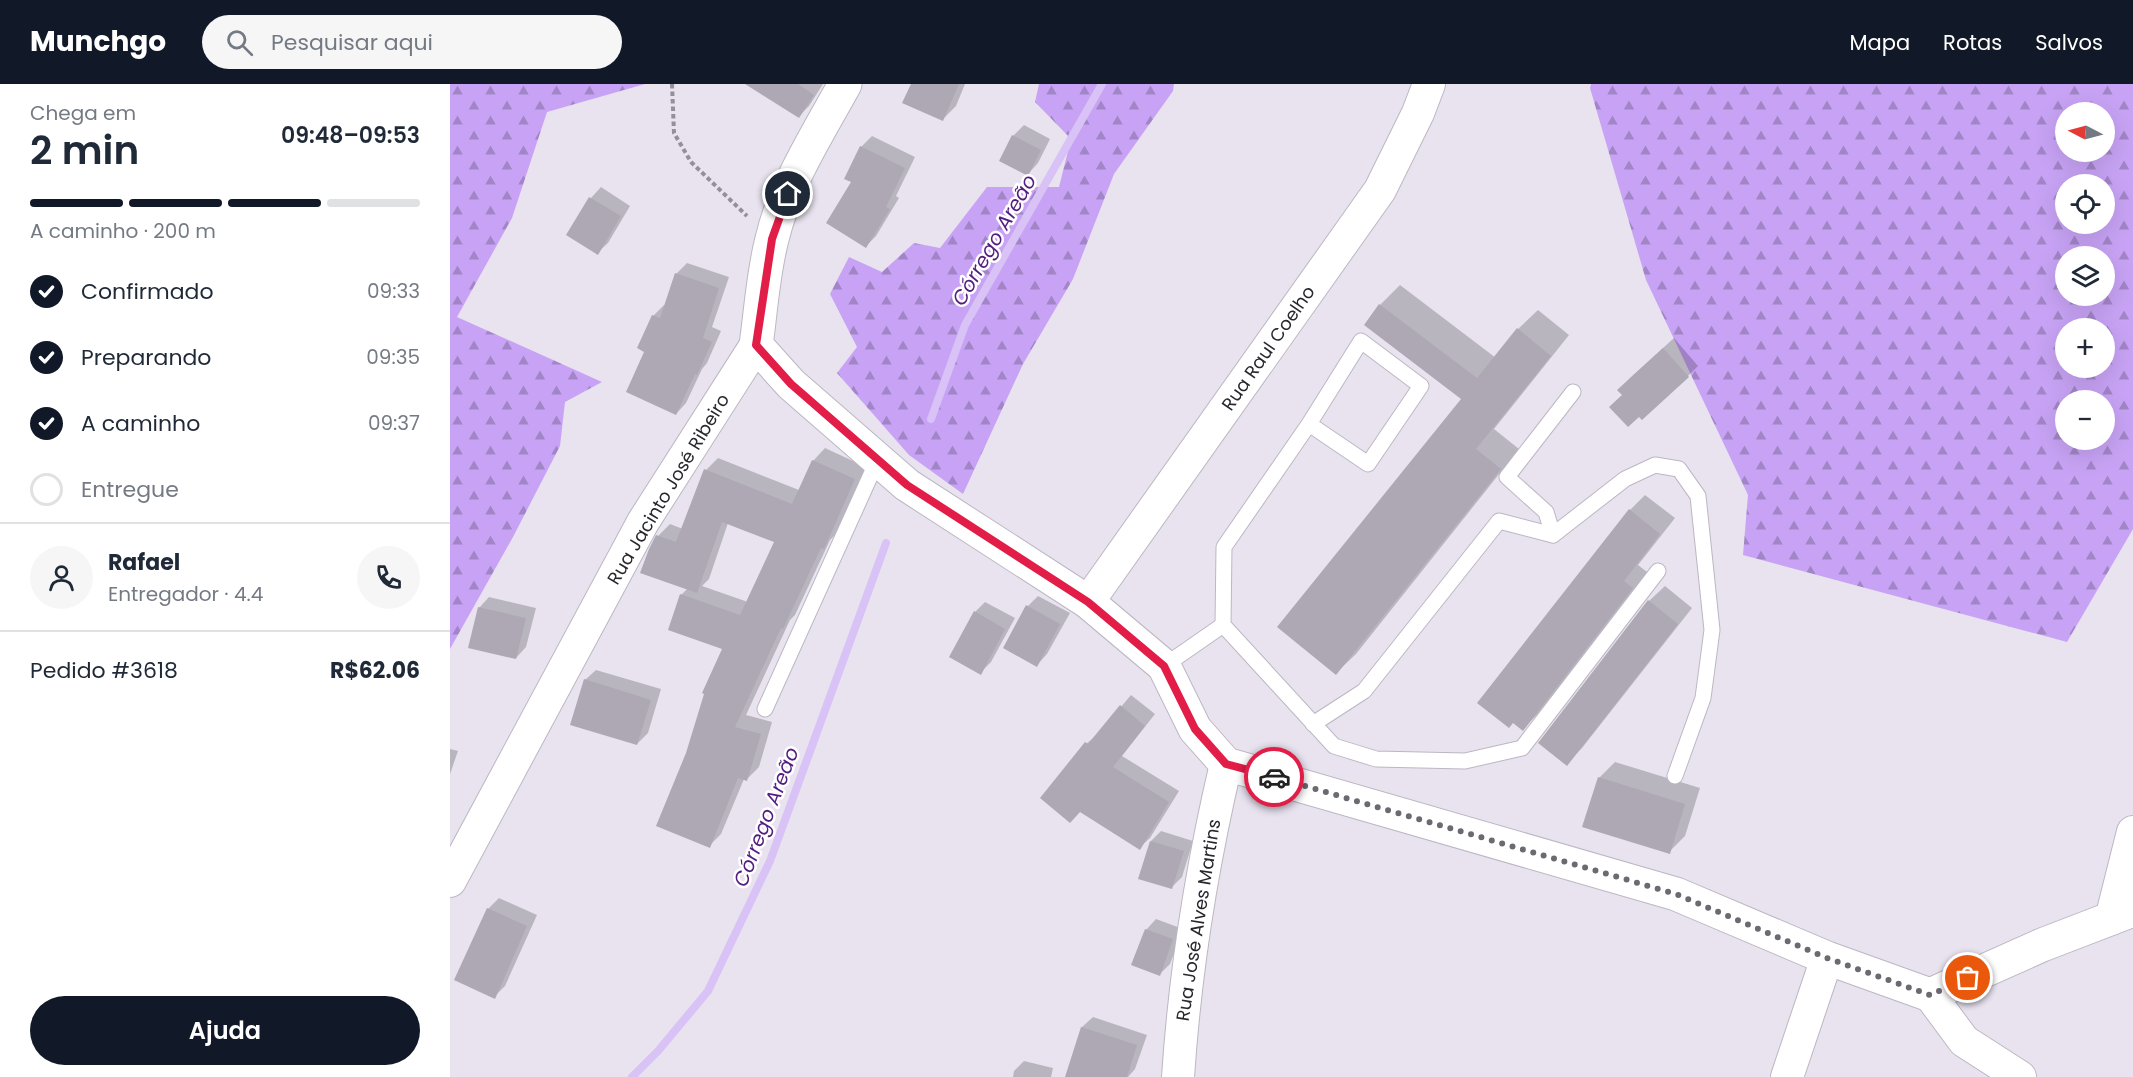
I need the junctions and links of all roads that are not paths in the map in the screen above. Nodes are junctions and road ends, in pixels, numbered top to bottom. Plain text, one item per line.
1 (845, 84) edge
2 (1429, 84) edge
3 (756, 345) junction
4 (1573, 392) dead end
5 (1309, 424) junction
6 (878, 459) junction
7 (1553, 535) junction
8 (1658, 571) dead end
9 (1088, 602) junction
10 (1223, 625) junction
11 (1164, 666) junction
12 (765, 709) dead end
13 (1313, 724) junction
14 (1226, 764) junction
15 (1674, 776) dead end
16 (2133, 832) edge
17 (450, 881) edge
18 (2122, 914) edge
19 (1827, 958) junction
20 (1930, 995) junction
21 (1178, 1077) edge
22 (1787, 1077) edge
23 (2020, 1077) edge

1 - 3 street, Rua Jacinto José Ribeiro
2 - 9 street, Rua Raul Coelho
3 - 6 street
3 - 17 street, Rua Jacinto José Ribeiro
4 - 7 lane
5 - 5 lane
5 - 10 lane
6 - 9 street
6 - 12 lane
7 - 13 lane
7 - 15 lane
8 - 13 lane
9 - 11 street
10 - 11 lane
10 - 13 lane
11 - 14 street
14 - 19 street
14 - 21 street, Rua José Alves Martins
16 - 18 street
18 - 20 street
19 - 20 street
19 - 22 street
20 - 23 street

